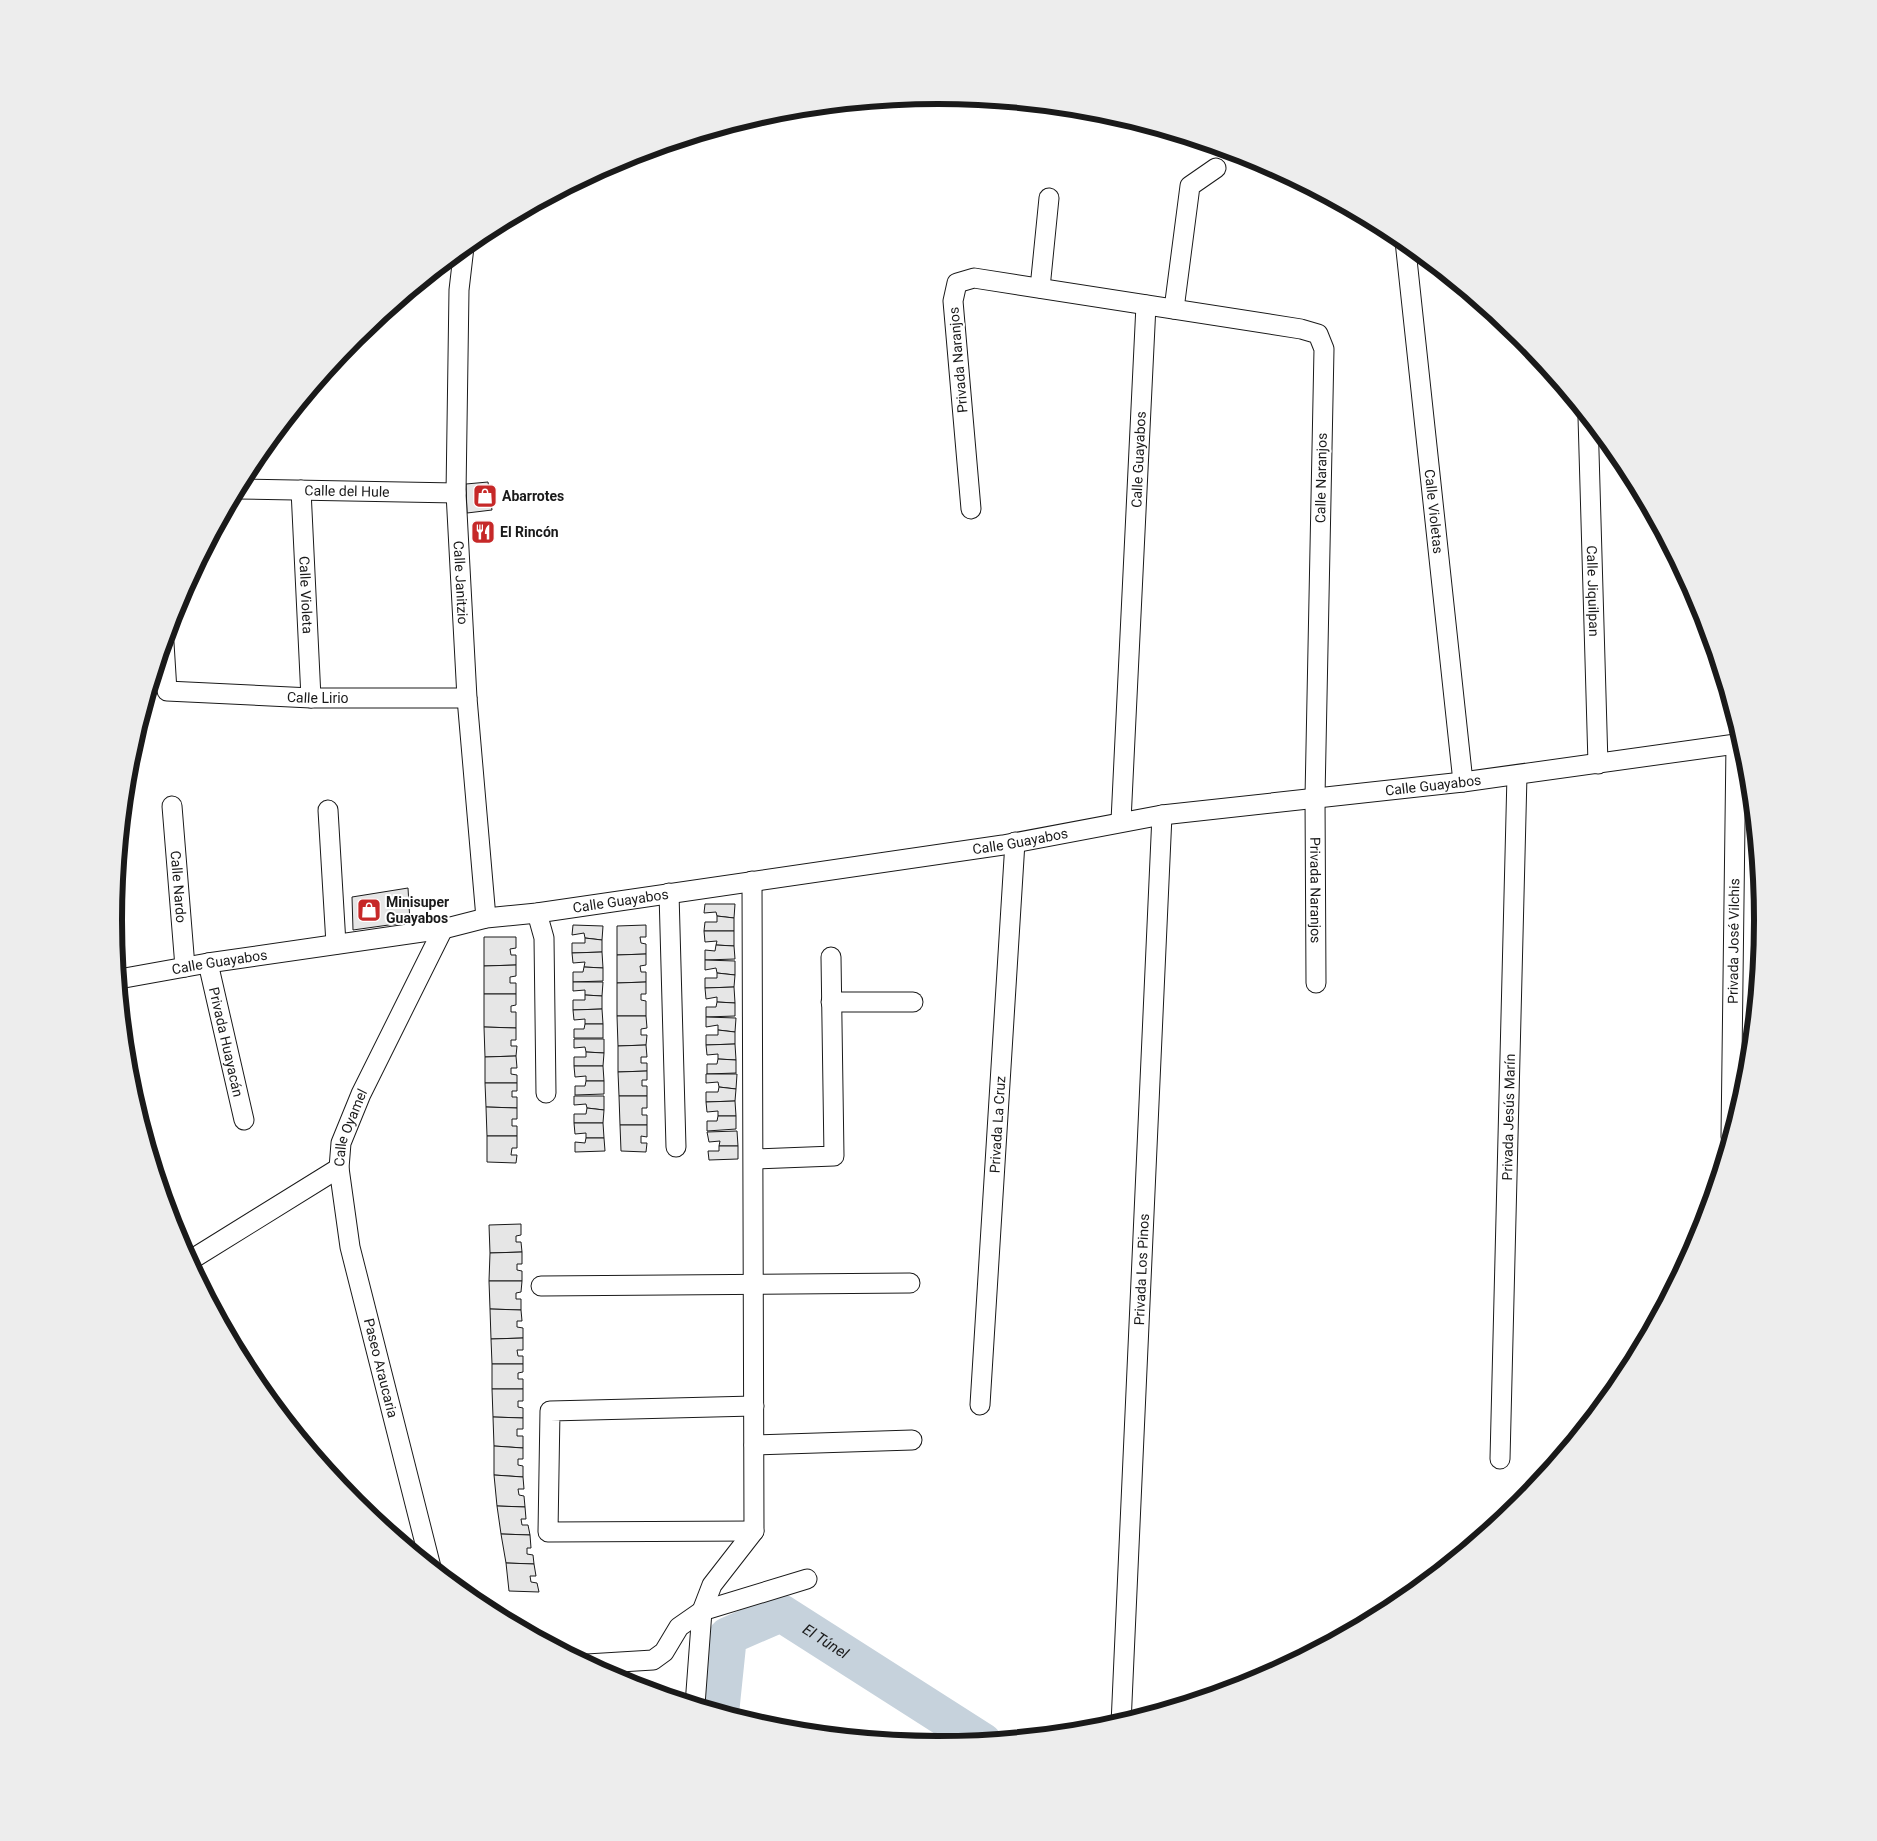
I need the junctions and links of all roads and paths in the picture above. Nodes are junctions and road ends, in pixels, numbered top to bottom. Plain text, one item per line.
1 (1216, 168) dead end
2 (1049, 198) dead end
3 (1406, 251) edge
4 (463, 257) edge
5 (1040, 288) junction
6 (1146, 306) junction
7 (1174, 309) junction
8 (1588, 426) edge
9 (245, 489) edge
10 (301, 490) junction
11 (456, 493) junction
12 (971, 509) dead end
13 (165, 658) edge
14 (311, 698) junction
15 (467, 698) junction
16 (1736, 744) edge
17 (1739, 756) edge
18 (1598, 764) junction
19 (1517, 775) junction
20 (1463, 782) junction
21 (1315, 798) junction
22 (172, 806) dead end
23 (328, 810) dead end
24 (1162, 815) junction
25 (1122, 821) junction
26 (1015, 842) junction
27 (752, 882) junction
28 (669, 892) junction
29 (537, 913) junction
30 (486, 918) junction
31 (443, 929) junction
32 (336, 944) junction
33 (831, 957) dead end
34 (208, 963) junction
35 (185, 968) junction
36 (123, 977) edge
37 (1316, 983) dead end
38 (832, 1002) junction
39 (913, 1002) dead end
40 (546, 1093) dead end
41 (1731, 1114) edge
42 (244, 1120) dead end
43 (676, 1146) dead end
44 (754, 1159) junction
45 (339, 1168) junction
46 (195, 1257) edge
47 (910, 1283) dead end
48 (753, 1284) junction
49 (542, 1286) dead end
50 (980, 1405) dead end
51 (754, 1406) junction
52 (912, 1440) dead end
53 (754, 1445) junction
54 (1500, 1459) dead end
55 (754, 1531) junction
56 (429, 1558) edge
57 (807, 1579) dead end
58 (702, 1611) junction
59 (600, 1663) edge
60 (694, 1699) edge
61 (1121, 1716) edge

1 - 7 street
2 - 5 street
3 - 20 street, Calle Violetas
4 - 11 street, Calle Janitzio
5 - 6 street, Privada Naranjos
5 - 12 street, Privada Naranjos
6 - 7 street, Calle Naranjos
6 - 25 street, Calle Guayabos
7 - 21 street, Calle Naranjos
8 - 18 street, Calle Jiquilpan
9 - 10 street, Calle del Hule
10 - 11 street, Calle del Hule
10 - 14 street, Calle Violeta
11 - 15 street, Calle Janitzio
13 - 14 street, Calle Lirio
14 - 15 street, Calle Lirio
15 - 30 street, Calle Janitzio
16 - 18 street, Calle Guayabos
17 - 41 street, Privada José Vilchis
18 - 19 street, Calle Guayabos
19 - 20 street, Calle Guayabos
19 - 54 street, Privada Jesús Marín
20 - 21 street, Calle Guayabos
21 - 24 street, Calle Guayabos
21 - 37 street, Privada Naranjos
22 - 35 street, Calle Nardo
23 - 32 street
24 - 25 street, Calle Guayabos
24 - 61 street, Privada Los Pinos
25 - 26 street, Calle Guayabos
26 - 27 street, Calle Guayabos
26 - 50 street, Privada La Cruz
27 - 28 street, Calle Guayabos
27 - 44 street
28 - 29 street, Calle Guayabos
28 - 43 street
29 - 30 street, Calle Guayabos
29 - 40 street
30 - 31 street, Calle Guayabos
31 - 32 street, Calle Guayabos
31 - 45 street, Calle Oyamel
32 - 34 street, Calle Guayabos
33 - 38 street
34 - 35 street, Calle Guayabos
34 - 42 street, Privada Huayacán
35 - 36 street, Calle Guayabos
38 - 39 street
38 - 44 street
44 - 48 street
45 - 46 street, Calle Oyamel
45 - 56 street, Paseo Araucaria
47 - 48 street
48 - 49 street
48 - 51 street
51 - 53 street
51 - 55 street
52 - 53 street
53 - 55 street
55 - 58 street
57 - 58 street
58 - 59 street
58 - 60 street

